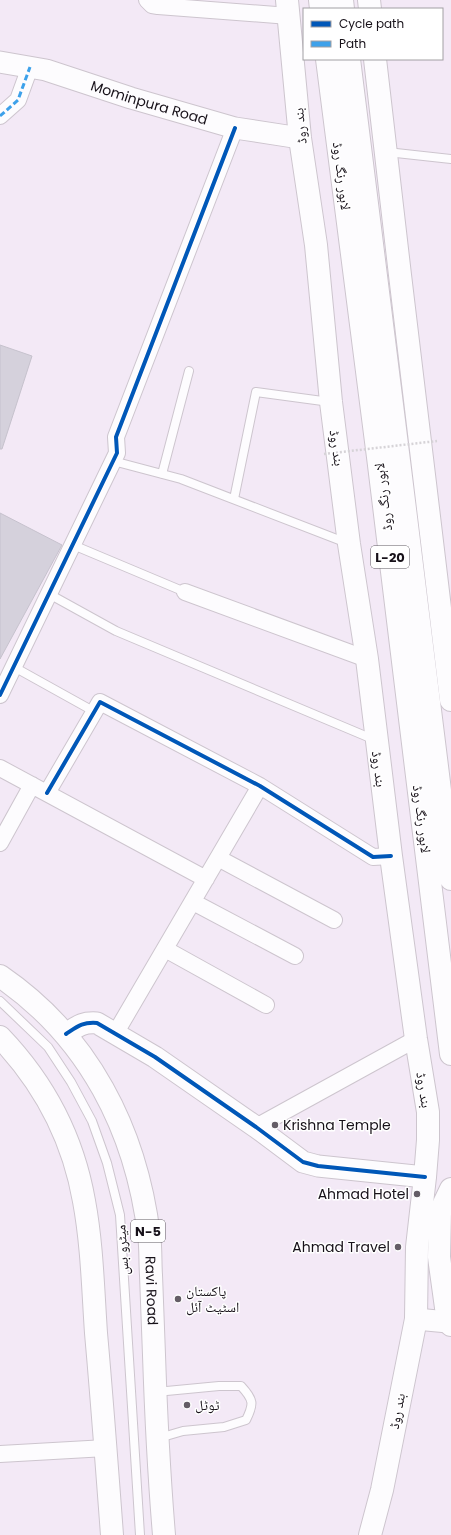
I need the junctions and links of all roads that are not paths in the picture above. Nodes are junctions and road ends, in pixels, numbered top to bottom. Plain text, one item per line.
1 (147, 0) edge
2 (288, 8) edge
3 (327, 60) edge
4 (349, 60) edge
5 (375, 60) edge
6 (0, 62) edge
7 (30, 67) junction
8 (0, 116) edge
9 (235, 128) junction
10 (300, 138) junction
11 (386, 151) junction
12 (451, 159) edge
13 (189, 371) dead end
14 (331, 402) junction
15 (113, 461) junction
16 (162, 474) junction
17 (234, 499) junction
18 (349, 544) junction
19 (73, 545) junction
20 (185, 592) joint
21 (49, 594) junction
22 (366, 659) junction
23 (14, 667) junction
24 (0, 695) edge
25 (451, 700) edge
26 (95, 712) junction
27 (376, 740) junction
28 (0, 768) edge
29 (32, 785) junction
30 (260, 786) junction
31 (47, 793) junction
32 (0, 843) edge
33 (390, 856) junction
34 (218, 858) junction
35 (206, 879) junction
36 (451, 879) edge
37 (193, 902) junction
38 (334, 920) dead end
39 (165, 949) junction
40 (295, 956) dead end
41 (0, 976) edge
42 (0, 1001) edge
43 (266, 1005) dead end
44 (66, 1034) junction
45 (115, 1034) junction
46 (0, 1037) edge
47 (416, 1039) junction
48 (451, 1054) edge
49 (256, 1127) junction
50 (425, 1177) junction
51 (451, 1189) edge
52 (416, 1319) junction
53 (449, 1324) edge
54 (155, 1392) junction
55 (157, 1438) junction
56 (106, 1448) junction
57 (0, 1454) edge
58 (112, 1535) edge
59 (140, 1535) edge
60 (164, 1535) edge
61 (370, 1535) edge

1 - 2 street
2 - 10 main road, بند روڈ
3 - 48 main road, لاہور رنگ روڈ / L-20
4 - 36 main road, لاہور رنگ روڈ / L-20
5 - 11 main road
6 - 7 street, Mominpura Road
7 - 8 street
7 - 9 street, Mominpura Road
9 - 10 street, Mominpura Road
9 - 15 street
10 - 14 main road, بند روڈ
11 - 12 lane
11 - 25 main road
13 - 16 lane
14 - 17 lane
14 - 18 main road, بند روڈ
15 - 16 lane
15 - 19 street
16 - 17 lane
17 - 18 lane
18 - 22 main road, بند روڈ
19 - 20 lane
19 - 21 street
20 - 22 street
21 - 23 street
21 - 27 lane
22 - 27 main road, بند روڈ
23 - 24 street
23 - 26 lane
26 - 30 street
26 - 31 street
27 - 33 main road, بند روڈ
28 - 29 street
29 - 31 street
29 - 32 street
30 - 33 street
30 - 34 street
31 - 35 street
33 - 47 main road, بند روڈ
34 - 35 street
34 - 38 street
35 - 37 street
37 - 39 street
37 - 40 street
39 - 43 street
39 - 45 street
41 - 44 main road, Ravi Road / N-5
42 - 59 lane, میٹرو بس
44 - 45 street
44 - 54 main road, Ravi Road / N-5
45 - 49 street
46 - 56 main road
47 - 49 street
47 - 50 main road, بند روڈ
49 - 50 street
50 - 52 main road, بند روڈ
51 - 53 main road
52 - 53 street
52 - 61 main road, بند روڈ
54 - 55 main road, Ravi Road / N-5
54 - 55 lane
55 - 60 main road, Ravi Road / N-5
56 - 57 street
56 - 58 main road

